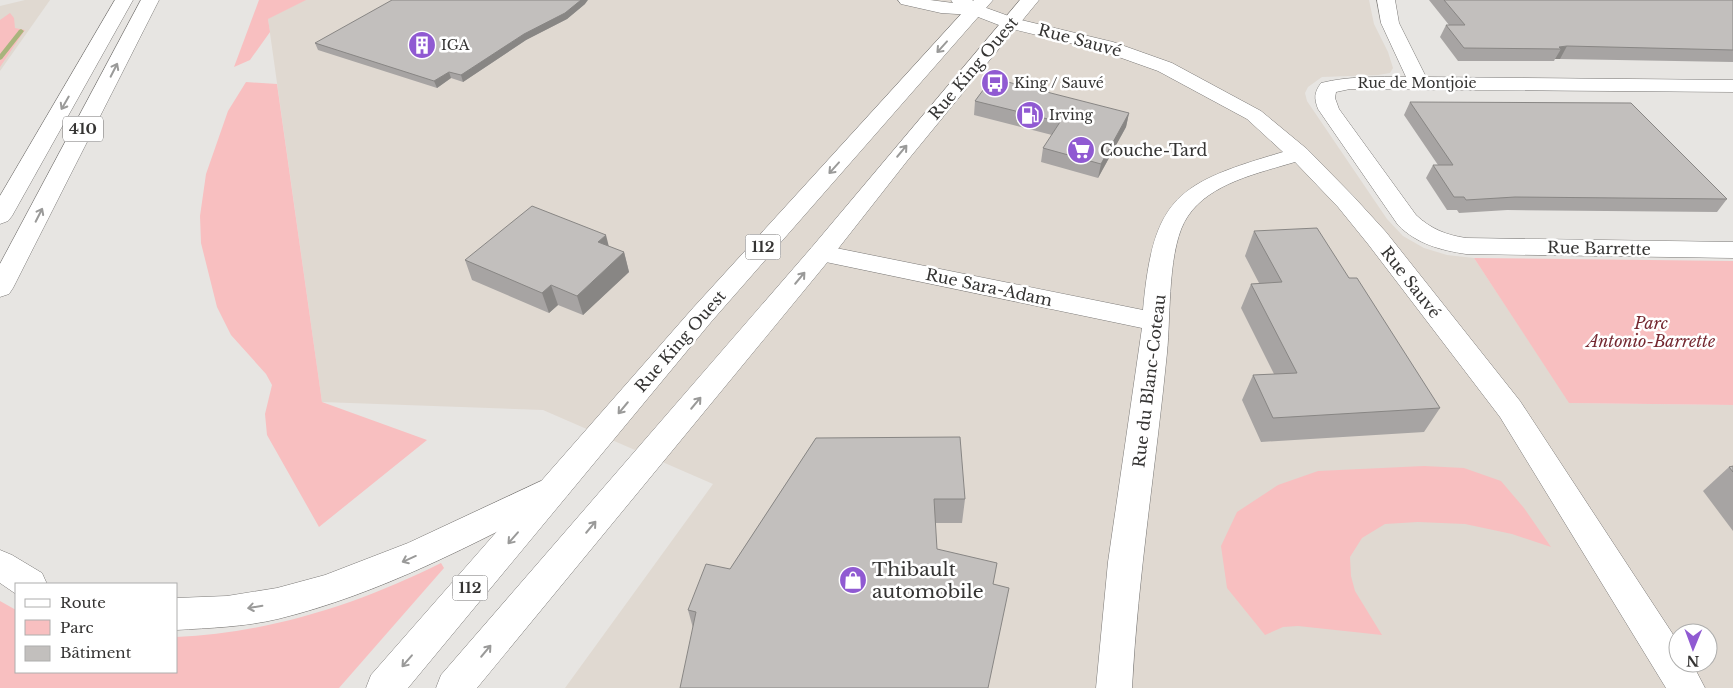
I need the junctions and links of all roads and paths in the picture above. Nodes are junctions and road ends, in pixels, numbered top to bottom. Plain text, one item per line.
1 (124, 0) edge
2 (150, 0) edge
3 (907, 0) edge
4 (1030, 0) edge
5 (1386, 0) edge
6 (973, 3) edge
7 (1011, 23) junction
8 (1419, 83) junction
9 (1733, 86) edge
10 (1299, 154) junction
11 (0, 216) edge
12 (1466, 246) joint
13 (1733, 250) edge
14 (821, 253) junction
15 (0, 288) edge
16 (1157, 322) junction
17 (556, 487) junction
18 (0, 565) edge
19 (28, 583) edge
20 (178, 614) edge
21 (384, 688) edge
22 (454, 688) edge
23 (1114, 688) edge
24 (1687, 688) edge

1 -> 11 main road, 410
15 -> 2 main road, 410
3 - 6 main road, Rue Sauvé
4 - 7 main road, Rue King Ouest
5 - 8 main road
6 - 7 main road, Rue Sauvé
6 -> 17 main road, Rue King Ouest / 112
7 - 10 main road, Rue Sauvé
14 -> 7 main road, Rue King Ouest
8 - 9 main road, Rue de Montjoie
8 - 12 main road, Rue de Montjoie
10 - 16 main road, Rue du Blanc-Coteau
10 - 24 main road, Rue Sauvé
12 - 13 main road, Rue Barrette
14 - 16 main road, Rue Sara-Adam
22 -> 14 main road, Rue King Ouest
16 - 23 main road, Rue du Blanc-Coteau
17 -> 20 main road
17 -> 21 main road, Rue King Ouest / 112
18 - 19 main road

